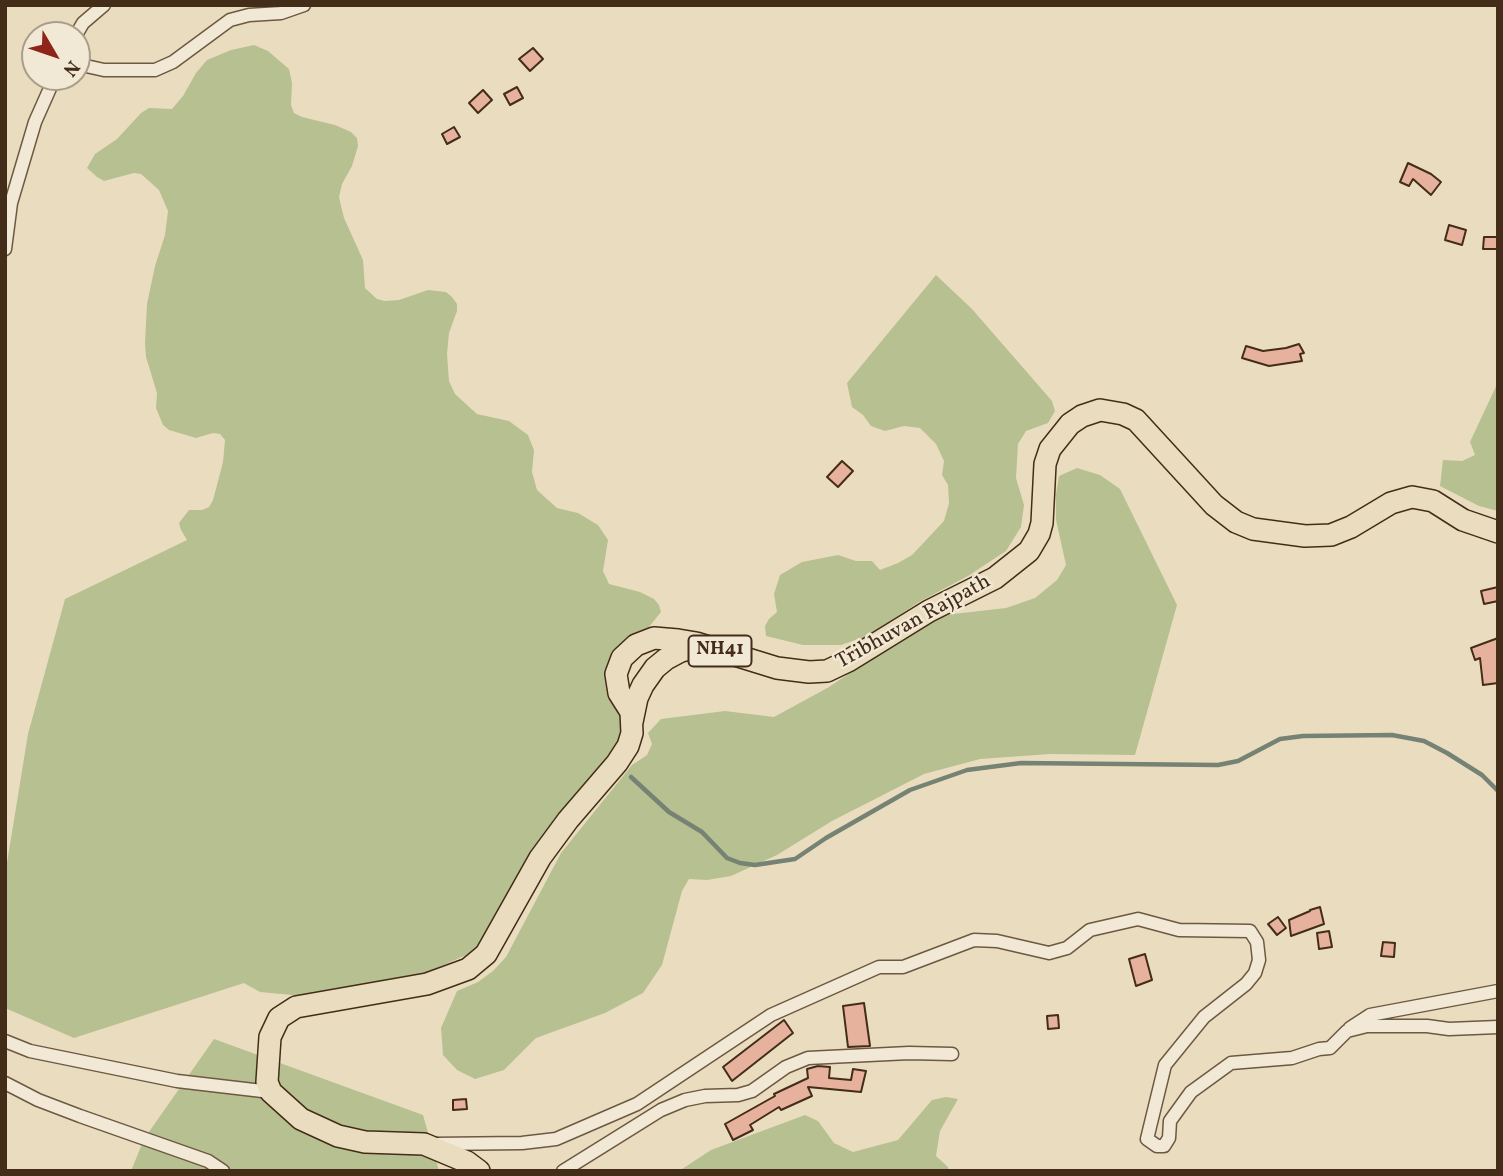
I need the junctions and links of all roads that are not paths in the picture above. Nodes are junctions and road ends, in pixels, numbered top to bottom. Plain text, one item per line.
1 (104, 5) edge
2 (304, 5) edge
3 (85, 21) edge
4 (91, 67) edge
5 (49, 91) edge
6 (5, 250) edge
7 (1498, 532) edge
8 (708, 647) junction
9 (632, 722) junction
10 (1498, 991) edge
11 (1498, 1027) edge
12 (1347, 1031) junction
13 (5, 1041) edge
14 (952, 1054) dead end
15 (5, 1083) edge
16 (271, 1092) junction
17 (638, 1104) junction
18 (648, 1117) junction
19 (424, 1144) junction
20 (223, 1171) edge
21 (479, 1171) edge
22 (563, 1171) edge

1 - 3 street
2 - 4 street
5 - 6 street
7 - 8 highway, Tribhuvan Rajpath / NH41
8 - 9 highway
8 - 9 highway, Tribhuvan Rajpath / NH41
9 - 16 highway
10 - 12 street
11 - 12 street
12 - 17 street
13 - 16 street
14 - 18 street
15 - 20 street
16 - 19 highway
17 - 18 street
17 - 19 street
18 - 22 street
19 - 21 highway

